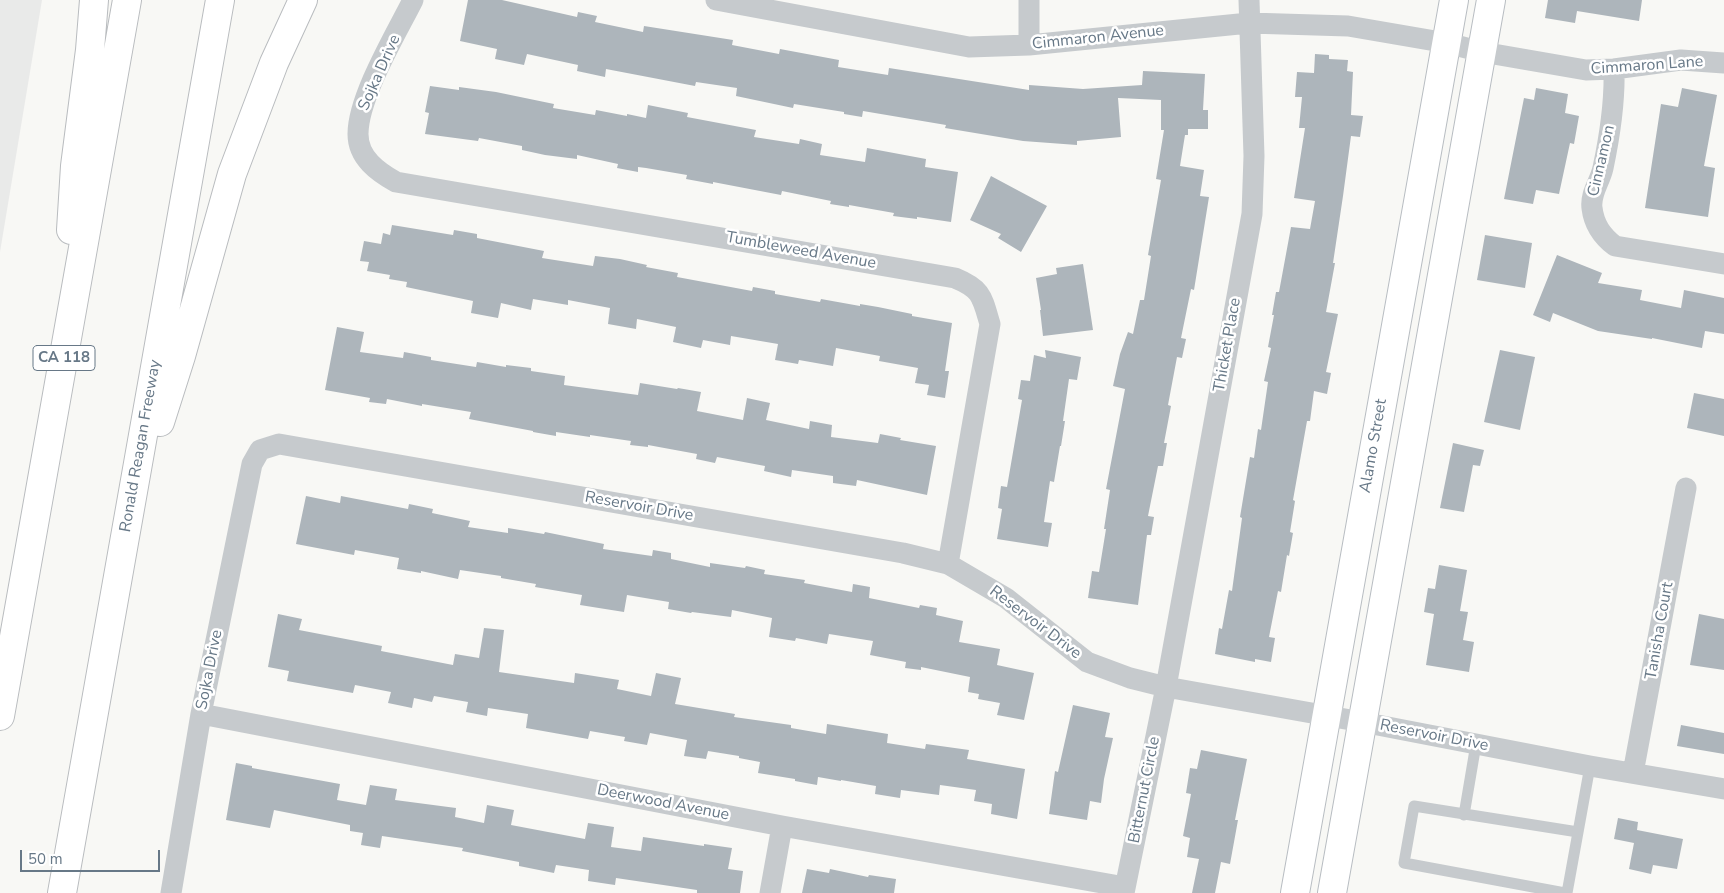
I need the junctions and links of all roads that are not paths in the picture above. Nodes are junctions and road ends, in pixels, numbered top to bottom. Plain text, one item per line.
1 (94, 0) edge
2 (127, 0) edge
3 (220, 0) edge
4 (303, 0) edge
5 (413, 0) edge
6 (716, 0) edge
7 (1029, 0) edge
8 (1250, 0) edge
9 (1454, 0) edge
10 (1491, 0) edge
11 (1249, 23) junction
12 (1447, 43) junction
13 (1029, 45) junction
14 (1482, 52) junction
15 (1724, 63) edge
16 (1614, 69) junction
17 (361, 148) joint
18 (1724, 264) edge
19 (65, 352) junction
20 (260, 450) joint
21 (1686, 488) dead end
22 (126, 531) junction
23 (948, 564) junction
24 (1166, 687) junction
25 (201, 714) junction
26 (0, 716) edge
27 (1326, 716) junction
28 (1362, 722) junction
29 (1476, 744) junction
30 (1590, 766) junction
31 (1633, 773) junction
32 (1724, 789) edge
33 (1464, 815) junction
34 (782, 826) junction
35 (1578, 832) junction
36 (1125, 890) edge
37 (62, 893) edge
38 (171, 893) edge
39 (770, 893) edge
40 (1295, 893) edge
41 (1332, 893) edge
42 (1566, 893) edge

1 - 19 main road
2 - 19 main road, CA 118
3 - 22 main road, Ronald Reagan Freeway
4 - 22 main road
5 - 17 street, Sojka Drive
6 - 13 street, Cimmaron Avenue
7 - 13 street
8 - 11 street, Thicket Place
9 - 12 main road, Alamo Street
10 - 14 main road
11 - 12 street, Cimmaron Avenue
11 - 13 street, Cimmaron Avenue
11 - 24 street, Thicket Place
12 - 14 street, Cimmaron Avenue
12 - 27 main road, Alamo Street
14 - 16 street, Cimmaron Lane
14 - 28 main road
15 - 16 street, Cimmaron Lane
16 - 18 street, Cinnamon
17 - 23 street, Tumbleweed Avenue
19 - 26 main road, CA 118
20 - 23 street, Reservoir Drive
20 - 25 street, Sojka Drive
21 - 31 street, Tanisha Court
22 - 37 main road, Ronald Reagan Freeway
23 - 24 street, Reservoir Drive
24 - 27 street, Reservoir Drive
24 - 36 street, Bitternut Circle
25 - 34 street, Deerwood Avenue
25 - 38 street, Sojka Drive
27 - 28 street, Reservoir Drive
27 - 40 main road, Alamo Street
28 - 29 street, Reservoir Drive
28 - 41 main road
29 - 30 street, Reservoir Drive
29 - 33 lane
30 - 31 street, Reservoir Drive
30 - 35 lane
31 - 32 street, Reservoir Drive
33 - 35 lane
33 - 42 lane
34 - 36 street, Deerwood Avenue
34 - 39 street
35 - 42 lane

